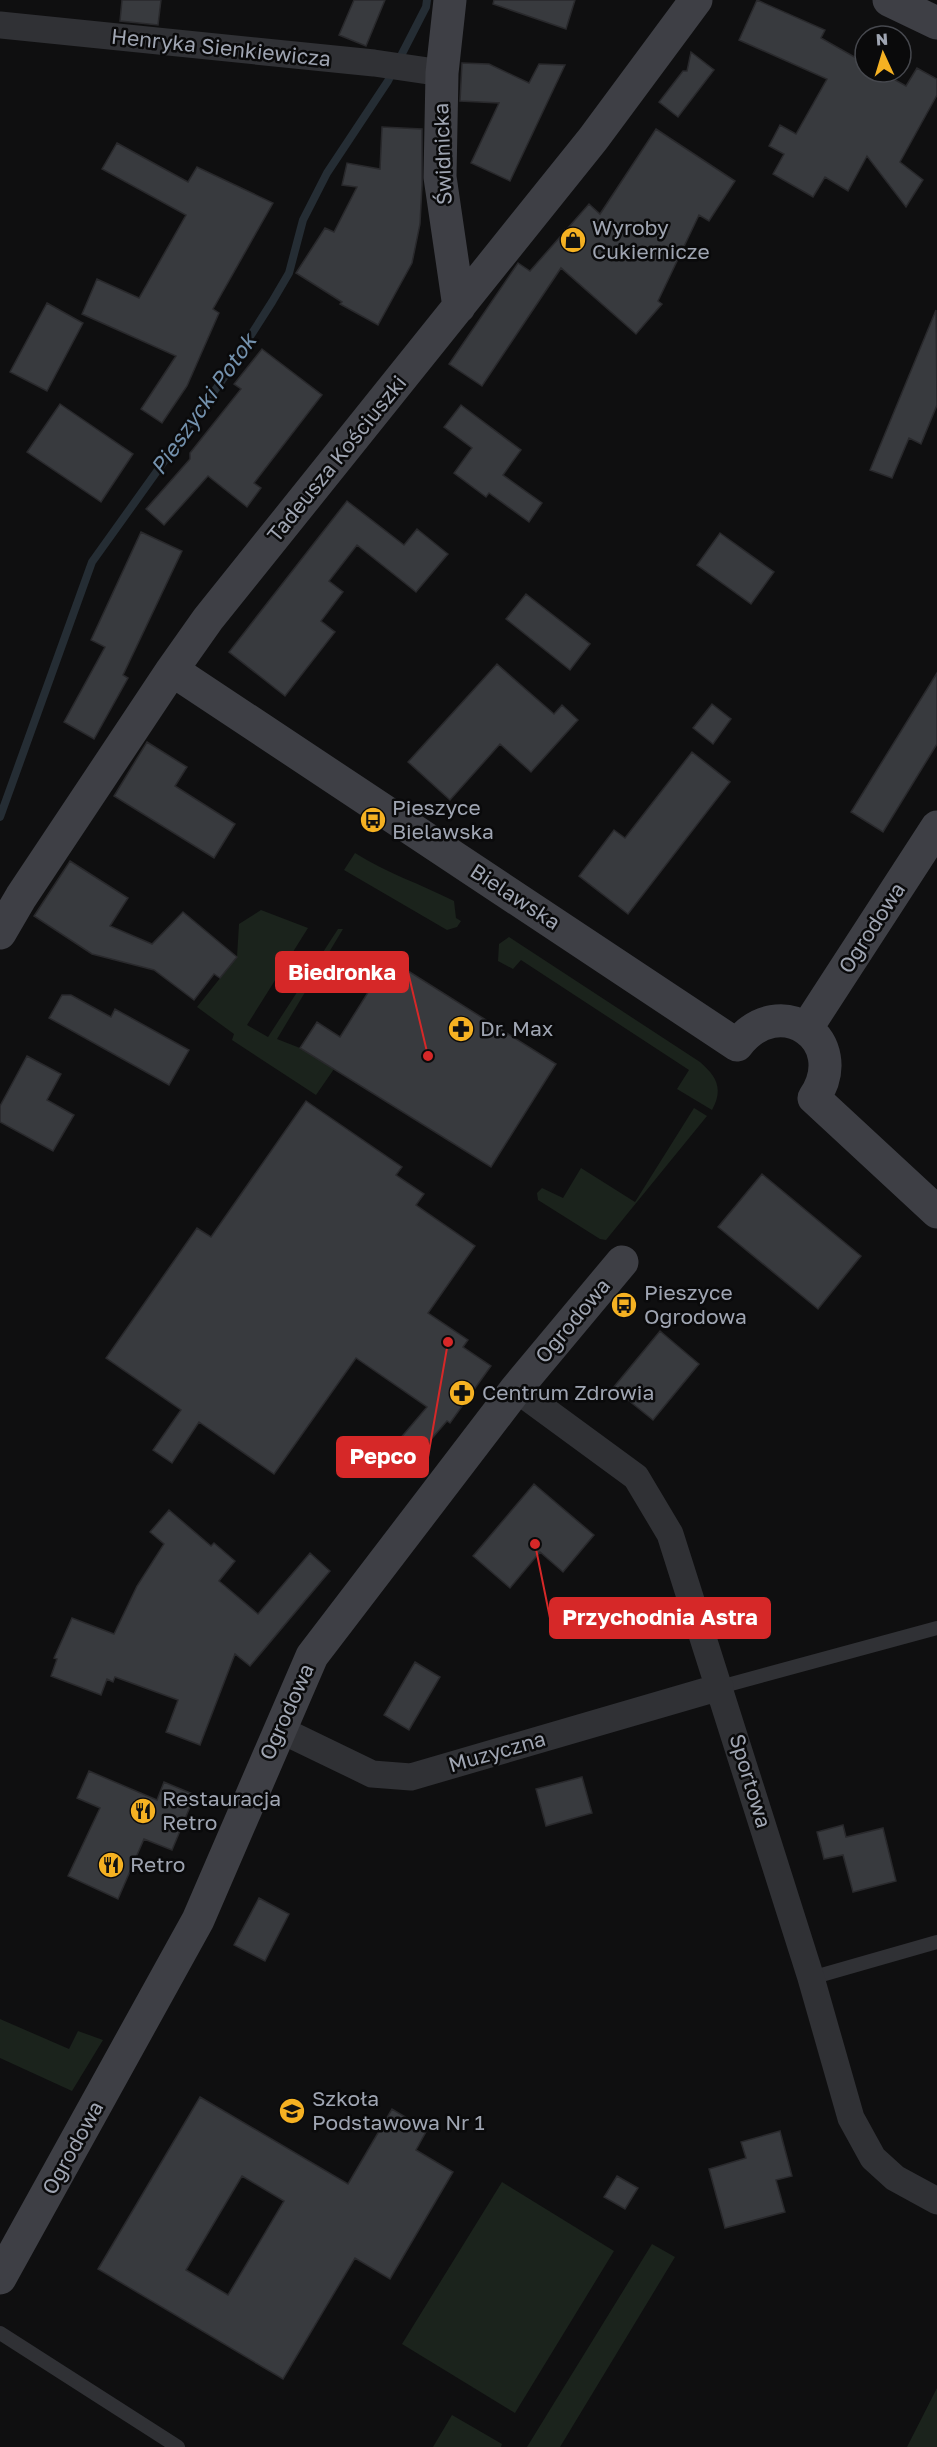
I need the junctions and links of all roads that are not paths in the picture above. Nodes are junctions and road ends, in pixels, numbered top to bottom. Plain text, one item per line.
1 (450, 0) edge
2 (696, 0) edge
3 (888, 0) edge
4 (937, 23) edge
5 (0, 25) edge
6 (430, 71) junction
7 (459, 307) junction
8 (172, 670) junction
9 (937, 827) edge
10 (8, 891) edge
11 (0, 933) edge
12 (806, 1029) junction
13 (937, 1212) edge
14 (622, 1262) dead end
15 (516, 1389) junction
16 (937, 1628) edge
17 (720, 1687) junction
18 (279, 1729) junction
19 (937, 1942) edge
20 (811, 1978) junction
21 (937, 2201) edge
22 (0, 2278) edge
23 (0, 2333) edge
24 (178, 2447) edge

1 - 6 street, Świdnicka
2 - 7 street, Tadeusza Kościuszki
3 - 4 street
5 - 6 street, Henryka Sienkiewicza
6 - 7 street, Świdnicka
7 - 8 street, Tadeusza Kościuszki
8 - 10 street, Tadeusza Kościuszki
8 - 12 street, Bielawska
9 - 12 street, Ogrodowa
10 - 11 street, Tadeusza Kościuszki
12 - 13 street
14 - 15 street, Ogrodowa
15 - 17 street, Sportowa
15 - 18 street, Ogrodowa
16 - 17 lane
17 - 18 street, Muzyczna
17 - 20 street, Sportowa
18 - 22 street, Ogrodowa
19 - 20 lane
20 - 21 street, Sportowa
23 - 24 lane

